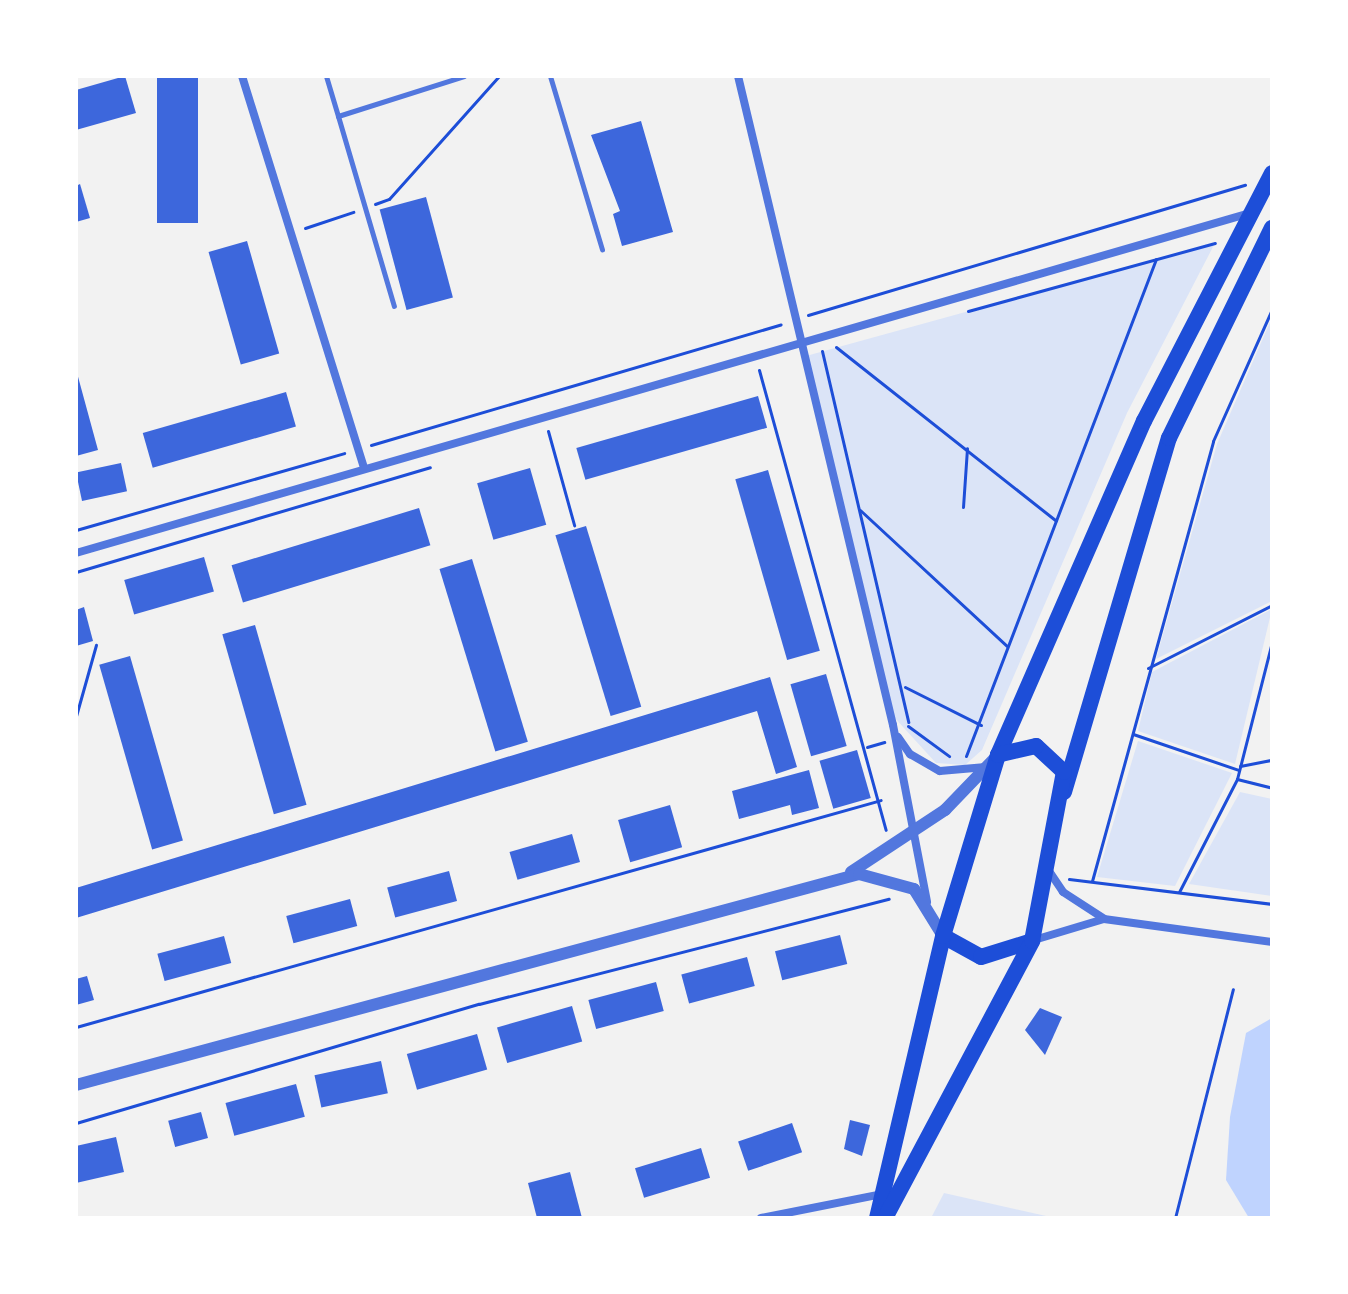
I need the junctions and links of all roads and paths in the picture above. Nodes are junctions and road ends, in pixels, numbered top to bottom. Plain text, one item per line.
1 (242, 76) edge
2 (326, 76) edge
3 (464, 76) edge
4 (499, 76) edge
5 (550, 76) edge
6 (738, 76) edge
7 (338, 116) junction
8 (1272, 173) edge
9 (365, 208) junction
10 (1251, 213) junction
11 (305, 228) dead end
12 (1272, 228) edge
13 (1215, 243) dead end
14 (602, 249) dead end
15 (1156, 259) junction
16 (394, 306) dead end
17 (1272, 309) edge
18 (958, 314) dead end
19 (801, 338) junction
20 (851, 343) dead end
21 (836, 347) junction
22 (806, 356) junction
23 (770, 367) dead end
24 (759, 370) junction
25 (745, 374) dead end
26 (561, 427) dead end
27 (548, 431) junction
28 (533, 436) dead end
29 (967, 448) junction
30 (359, 449) junction
31 (442, 463) dead end
32 (364, 467) junction
33 (963, 507) dead end
34 (860, 510) dead end
35 (1056, 521) junction
36 (574, 525) dead end
37 (76, 530) edge
38 (76, 553) edge
39 (76, 572) edge
40 (1272, 605) edge
41 (1272, 642) edge
42 (96, 645) dead end
43 (1007, 646) junction
44 (1148, 668) junction
45 (904, 686) dead end
46 (76, 716) edge
47 (893, 725) junction
48 (981, 725) junction
49 (908, 726) dead end
50 (1131, 734) junction
51 (1272, 760) edge
52 (992, 761) junction
53 (1239, 768) junction
54 (1237, 779) junction
55 (1272, 788) edge
56 (1064, 792) junction
57 (881, 800) junction
58 (886, 830) dead end
59 (915, 833) junction
60 (1046, 856) junction
61 (1066, 878) dead end
62 (1092, 881) junction
63 (826, 884) junction
64 (1179, 892) junction
65 (895, 898) dead end
66 (927, 902) junction
67 (1272, 904) edge
68 (1104, 919) junction
69 (943, 936) junction
70 (1032, 941) junction
71 (1272, 942) edge
72 (1233, 989) dead end
73 (76, 1027) edge
74 (76, 1085) edge
75 (76, 1123) edge
76 (883, 1194) junction
77 (761, 1218) edge
78 (877, 1218) edge
79 (885, 1218) edge
80 (1175, 1218) edge

1 - 30 street
2 - 7 lane
3 - 7 lane
4 - 9 path
5 - 14 lane
6 - 19 street
7 - 9 lane
8 - 10 highway
9 - 11 path
9 - 16 lane
10 - 19 street
10 - 52 highway
12 - 56 highway
13 - 15 path
15 - 18 path
15 - 35 path
17 - 44 path
19 - 22 street
19 - 32 street
20 - 21 path
21 - 22 path
21 - 29 path
22 - 47 street
23 - 24 path
24 - 25 path
24 - 57 path
26 - 27 path
27 - 28 path
27 - 36 path
29 - 33 path
29 - 35 path
30 - 32 street
30 - 37 path
31 - 39 path
32 - 38 street
34 - 43 path
35 - 43 path
40 - 44 path
41 - 53 path
42 - 46 path
43 - 48 path
44 - 50 path
45 - 48 path
47 - 52 street
47 - 59 street
48 - 49 path
50 - 53 path
50 - 62 path
51 - 53 path
52 - 56 highway
52 - 59 street
52 - 69 highway
53 - 54 path
54 - 55 path
54 - 64 path
56 - 60 highway
57 - 58 path
57 - 73 path
59 - 63 street
59 - 66 street
60 - 68 street
60 - 70 highway
61 - 62 path
62 - 64 path
63 - 66 street
63 - 74 street
64 - 67 path
65 - 75 path
66 - 69 street
68 - 70 street
68 - 71 street
69 - 70 highway
69 - 76 highway
70 - 79 highway
72 - 80 path
76 - 77 street
76 - 78 highway

